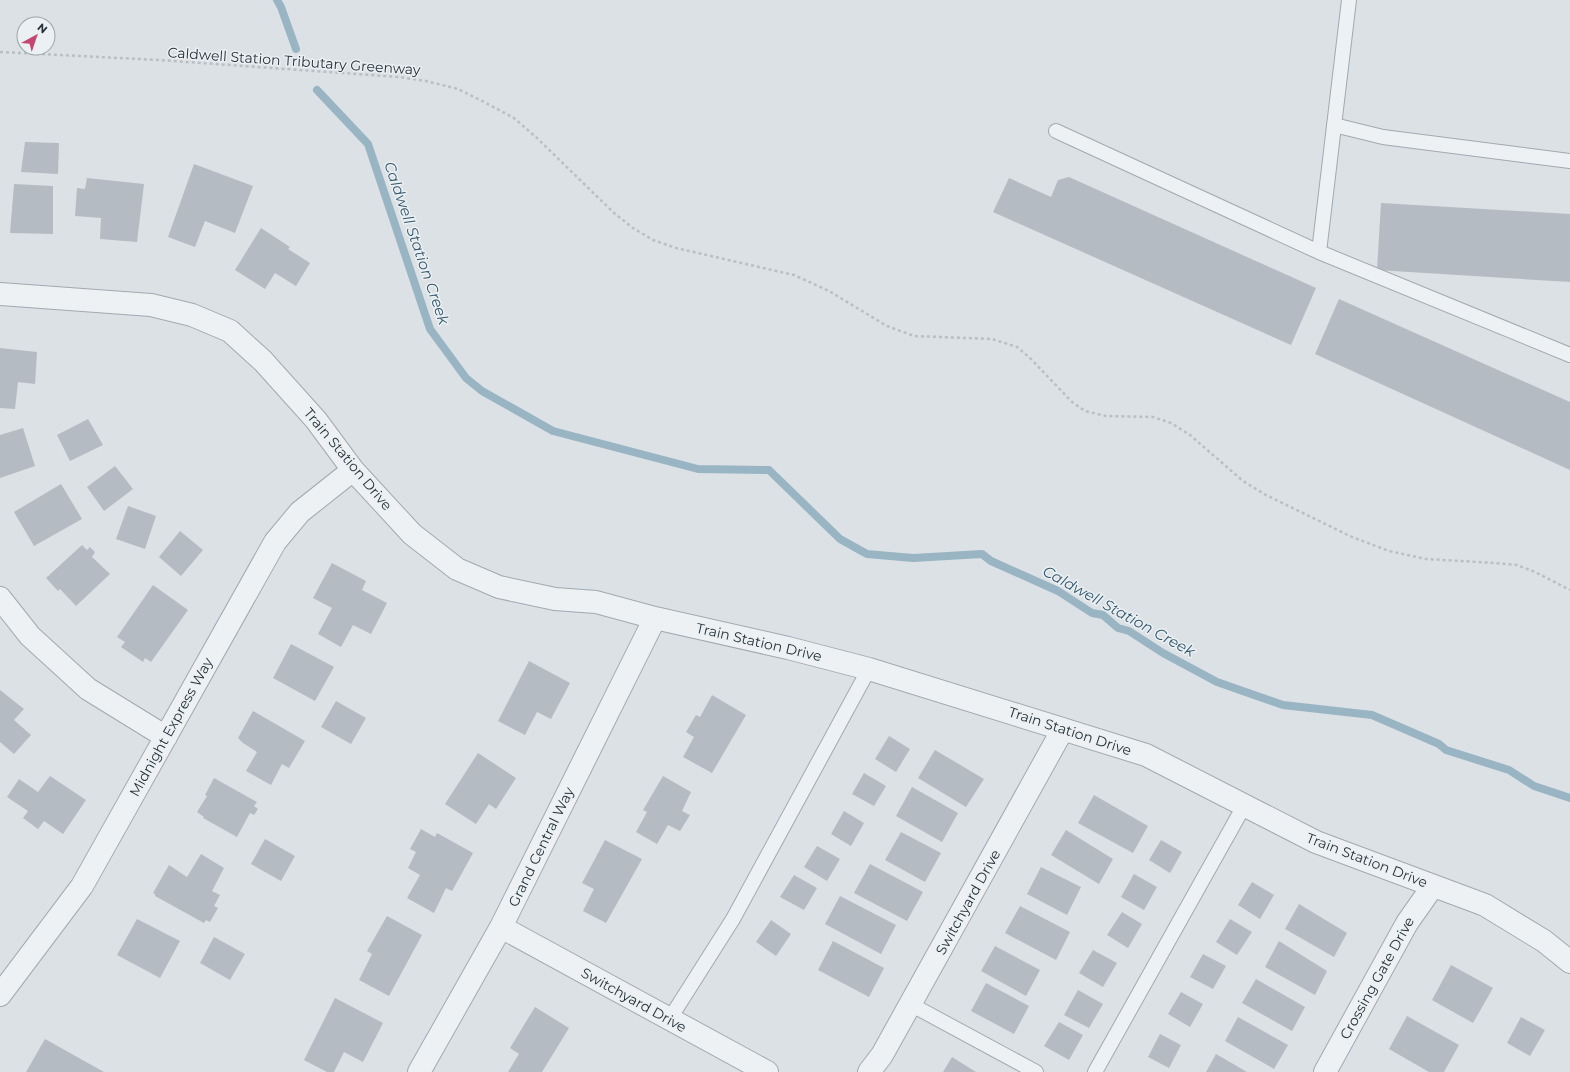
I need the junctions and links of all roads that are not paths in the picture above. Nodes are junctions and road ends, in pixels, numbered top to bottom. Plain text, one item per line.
1 (1349, 0) edge
2 (1334, 125) junction
3 (1056, 131) dead end
4 (1570, 161) edge
5 (1319, 252) junction
6 (0, 294) edge
7 (1570, 355) edge
8 (353, 470) junction
9 (0, 598) edge
10 (656, 618) junction
11 (869, 669) junction
12 (1063, 729) junction
13 (166, 737) junction
14 (1244, 806) junction
15 (1433, 886) junction
16 (501, 927) junction
17 (1570, 962) edge
18 (0, 995) edge
19 (910, 1004) junction
20 (669, 1020) junction
21 (419, 1072) edge
22 (767, 1072) edge
23 (869, 1072) edge
24 (1036, 1072) edge
25 (1094, 1072) edge
26 (1325, 1072) edge

1 - 2 lane
2 - 4 lane
2 - 5 lane
3 - 5 lane
5 - 7 lane
6 - 8 street, Train Station Drive
8 - 10 street, Train Station Drive
8 - 13 street, Midnight Express Way
9 - 13 street
10 - 11 street, Train Station Drive
10 - 16 street, Grand Central Way
11 - 12 street, Train Station Drive
11 - 20 lane
12 - 14 street, Train Station Drive
12 - 19 street, Switchyard Drive
13 - 18 street, Midnight Express Way
14 - 15 street, Train Station Drive
14 - 25 lane
15 - 17 street, Train Station Drive
15 - 26 street, Crossing Gate Drive
16 - 20 street, Switchyard Drive
16 - 21 street, Grand Central Way
19 - 23 street, Switchyard Drive
19 - 24 lane
20 - 22 street, Switchyard Drive

